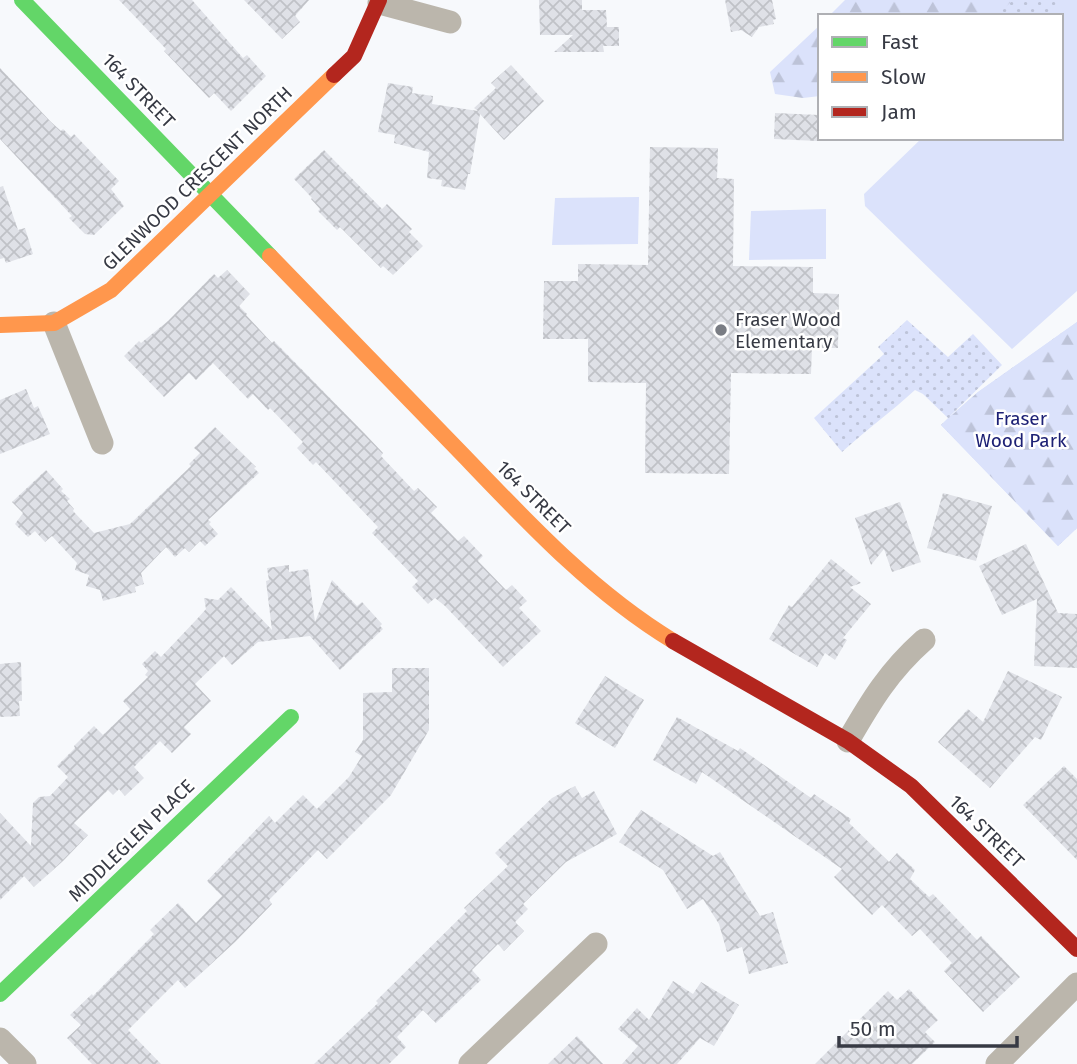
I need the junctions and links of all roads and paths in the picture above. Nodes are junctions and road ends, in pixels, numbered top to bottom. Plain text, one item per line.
1 (22, 0) edge
2 (379, 2) edge
3 (450, 22) dead end
4 (210, 195) junction
5 (54, 323) junction
6 (0, 325) edge
7 (102, 443) dead end
8 (925, 640) dead end
9 (290, 717) dead end
10 (848, 741) junction
11 (596, 944) dead end
12 (1077, 949) edge
13 (1077, 984) edge
14 (0, 994) edge
15 (0, 1039) edge
16 (25, 1064) edge
17 (470, 1064) edge
18 (997, 1064) edge

1 - 4 street, 164 STREET
2 - 3 street
2 - 4 street, GLENWOOD CRESCENT NORTH
4 - 5 street, GLENWOOD CRESCENT NORTH
4 - 10 street, 164 STREET
5 - 6 street, GLENWOOD CRESCENT NORTH
5 - 7 street
8 - 10 street
9 - 14 street, MIDDLEGLEN PLACE
10 - 12 street, 164 STREET
11 - 17 street
13 - 18 street
15 - 16 street

